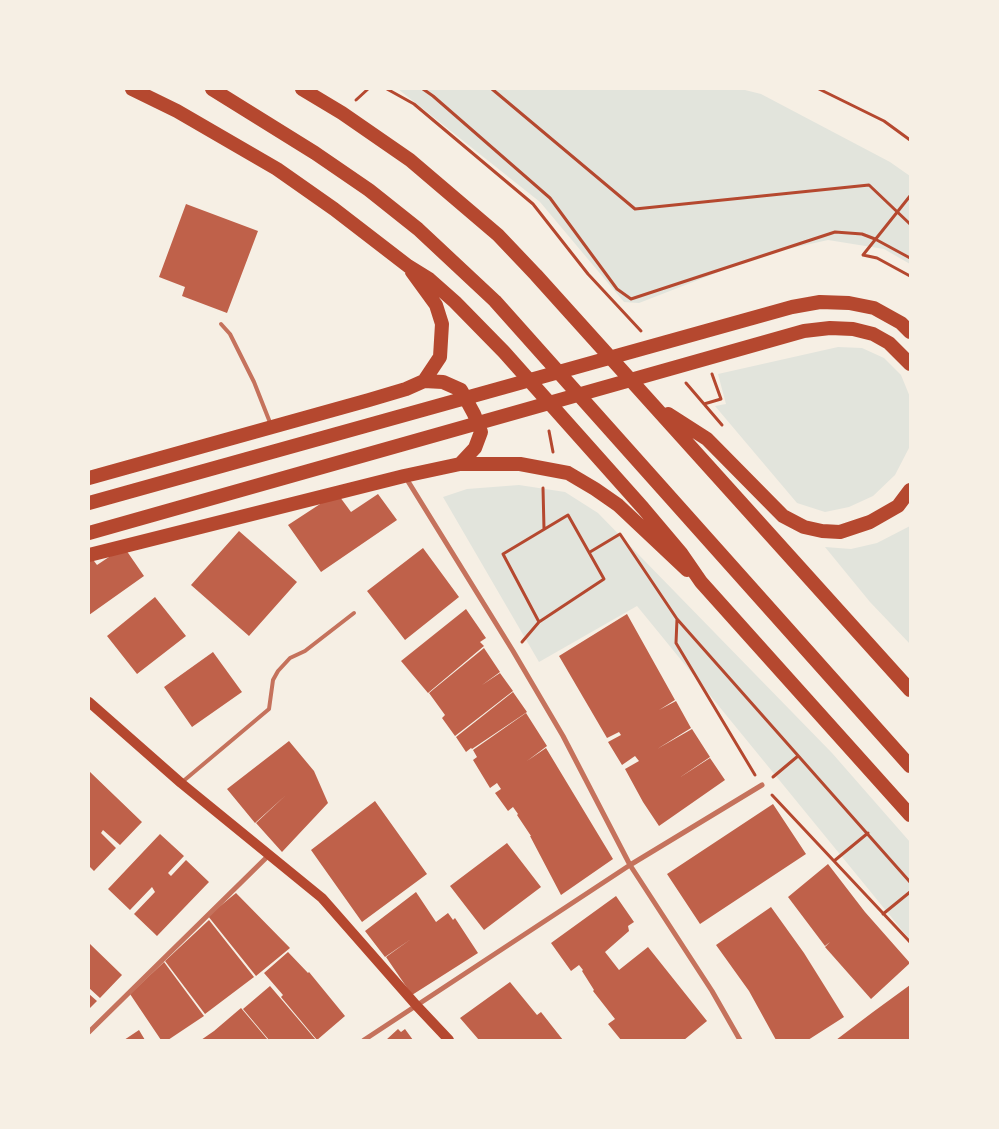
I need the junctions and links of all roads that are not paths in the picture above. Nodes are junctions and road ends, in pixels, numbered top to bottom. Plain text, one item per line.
1 (132, 89) edge
2 (212, 89) edge
3 (302, 89) edge
4 (408, 266) junction
5 (222, 324) dead end
6 (910, 332) edge
7 (910, 364) edge
8 (424, 381) junction
9 (652, 404) junction
10 (272, 427) junction
11 (460, 464) junction
12 (404, 476) junction
13 (89, 478) edge
14 (910, 490) edge
15 (89, 503) edge
16 (89, 533) edge
17 (89, 555) edge
18 (701, 582) junction
19 (354, 613) dead end
20 (910, 690) edge
21 (90, 707) edge
22 (910, 766) edge
23 (181, 782) junction
24 (762, 785) road end
25 (910, 815) edge
26 (269, 854) junction
27 (630, 865) junction
28 (416, 1005) junction
29 (89, 1032) edge
30 (364, 1040) edge
31 (449, 1040) edge
32 (740, 1040) edge

1 - 4 highway
2 - 22 highway
3 - 9 highway
4 - 8 highway
4 - 18 highway
5 - 10 lane
6 - 15 highway
7 - 16 highway
8 - 10 highway
8 - 11 highway
9 - 14 highway
9 - 20 highway
10 - 13 highway
11 - 12 highway
11 - 18 highway
12 - 17 highway
12 - 27 street
18 - 25 highway
19 - 23 lane
21 - 23 main road
23 - 26 main road
24 - 27 street
26 - 28 main road
26 - 29 street
27 - 28 street
27 - 32 street
28 - 30 street
28 - 31 main road

